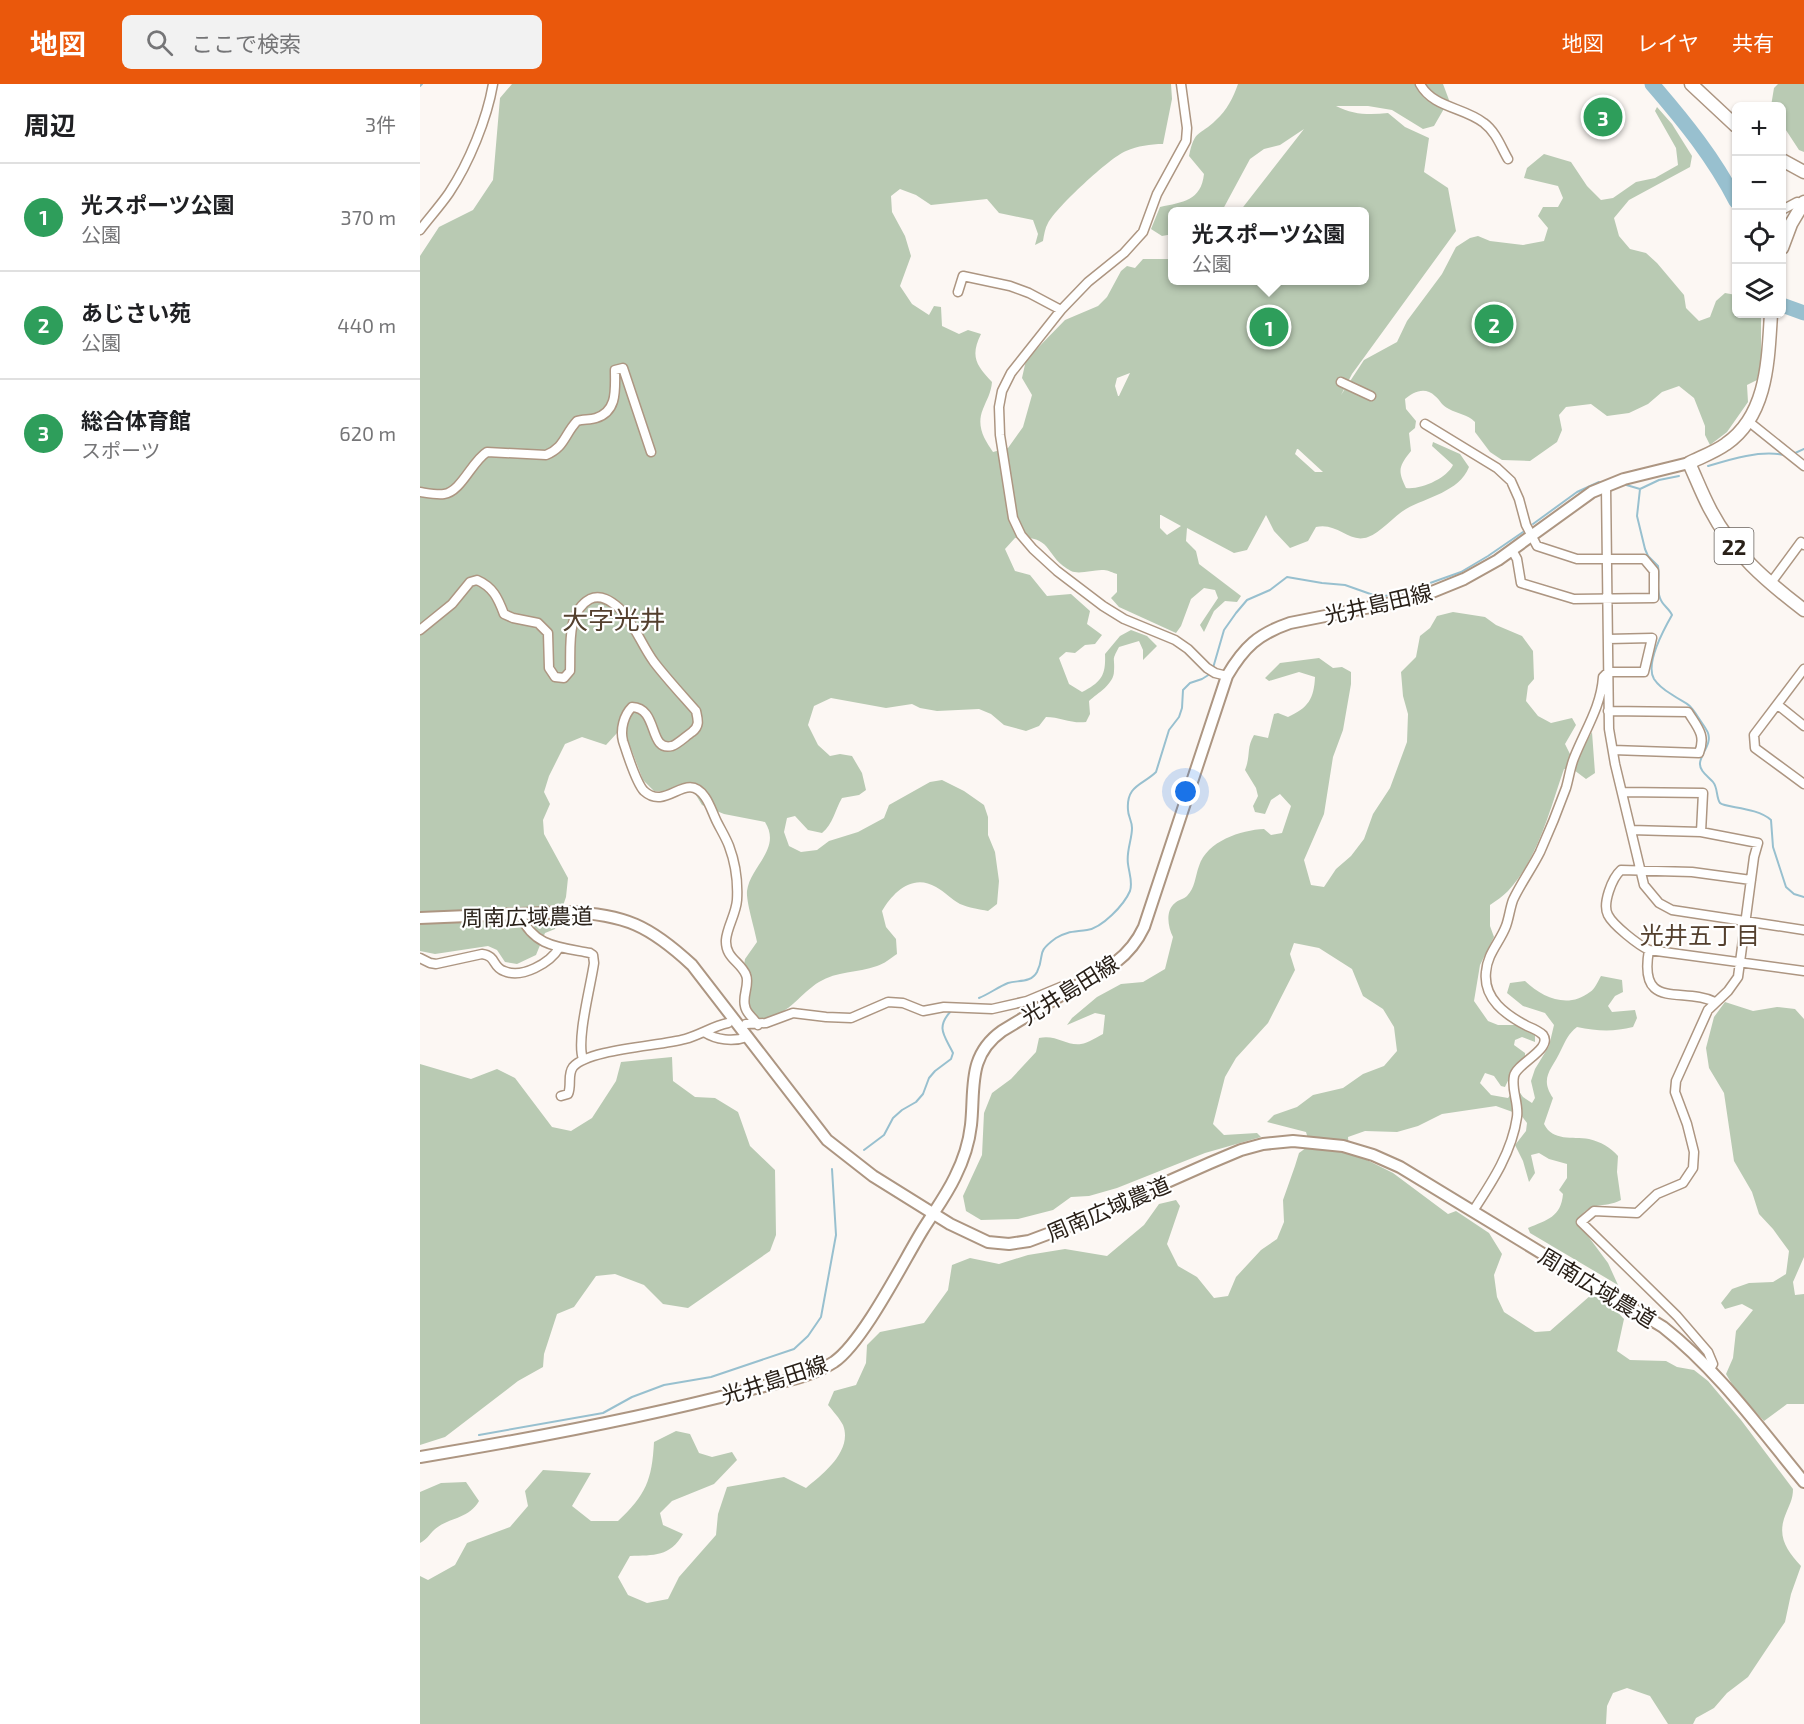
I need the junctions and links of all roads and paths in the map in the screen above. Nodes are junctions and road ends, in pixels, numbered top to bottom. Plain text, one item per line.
1 (493, 84) edge
2 (1181, 84) edge
3 (1420, 84) edge
4 (1690, 84) edge
5 (1732, 122) edge
6 (1508, 159) dead end
7 (1786, 162) edge
8 (1804, 172) edge
9 (1804, 202) edge
10 (1786, 208) edge
11 (420, 230) edge
12 (1786, 237) edge
13 (958, 292) dead end
14 (1061, 310) junction
15 (1771, 318) edge
16 (1341, 382) dead end
17 (1371, 396) dead end
18 (1748, 421) junction
19 (1425, 424) dead end
20 (651, 452) dead end
21 (1689, 463) junction
22 (1804, 466) edge
23 (1606, 486) junction
24 (420, 492) edge
25 (1533, 535) junction
26 (1804, 545) edge
27 (1512, 550) junction
28 (1607, 559) junction
29 (1770, 584) junction
30 (1608, 598) junction
31 (1804, 610) edge
32 (420, 630) edge
33 (1608, 639) junction
34 (1804, 669) edge
35 (1608, 672) junction
36 (1227, 676) junction
37 (1778, 705) junction
38 (1608, 711) junction
39 (1804, 726) edge
40 (1612, 750) junction
41 (1804, 784) edge
42 (1622, 792) junction
43 (1631, 830) junction
44 (1701, 832) junction
45 (1641, 870) junction
46 (1751, 880) junction
47 (520, 915) junction
48 (420, 918) edge
49 (1746, 921) junction
50 (1804, 930) edge
51 (559, 948) junction
52 (1649, 950) junction
53 (420, 958) edge
54 (1741, 962) junction
55 (1804, 971) edge
56 (1070, 989) junction
57 (1715, 1002) junction
58 (728, 1023) dead end
59 (746, 1024) dead end
60 (758, 1025) junction
61 (704, 1032) junction
62 (747, 1037) junction
63 (583, 1059) junction
64 (561, 1096) dead end
65 (1473, 1211) junction
66 (933, 1213) junction
67 (1710, 1370) junction
68 (420, 1457) edge
69 (1804, 1482) edge

1 - 11 street
2 - 14 street
3 - 6 street
4 - 5 main road
7 - 8 main road
9 - 10 street
9 - 12 main road
13 - 14 street
14 - 36 street
15 - 18 main road
16 - 17 street
18 - 21 main road
18 - 22 street
19 - 25 street
20 - 24 street
21 - 23 main road, 光井島田線
21 - 29 main road, 22
23 - 25 main road, 光井島田線
23 - 28 street
25 - 27 main road, 光井島田線
25 - 28 street
26 - 29 street
27 - 30 street
27 - 36 main road, 光井島田線
28 - 30 street
28 - 30 street
29 - 31 main road, 22
30 - 33 street
32 - 60 street
33 - 35 street
33 - 35 street
34 - 37 street
35 - 38 street
35 - 65 street
36 - 56 main road, 光井島田線
37 - 39 street
37 - 41 street
38 - 40 street
38 - 40 street
40 - 42 street
42 - 43 street
42 - 44 street
43 - 44 street
43 - 45 street
44 - 46 street
45 - 46 street
45 - 49 street
45 - 52 street
46 - 49 street
47 - 48 main road, 周南広域農道
47 - 51 street
47 - 62 main road, 周南広域農道
49 - 50 street
49 - 54 street
51 - 53 street
51 - 63 street
52 - 54 street
52 - 57 street
54 - 55 street
54 - 57 street
56 - 60 street
56 - 66 main road, 光井島田線
57 - 67 street
58 - 61 street
59 - 60 street
61 - 62 street
61 - 63 street
62 - 66 main road, 周南広域農道
63 - 64 street
65 - 66 main road, 周南広域農道
65 - 67 main road, 周南広域農道
66 - 68 main road, 光井島田線
67 - 69 main road, 周南広域農道

